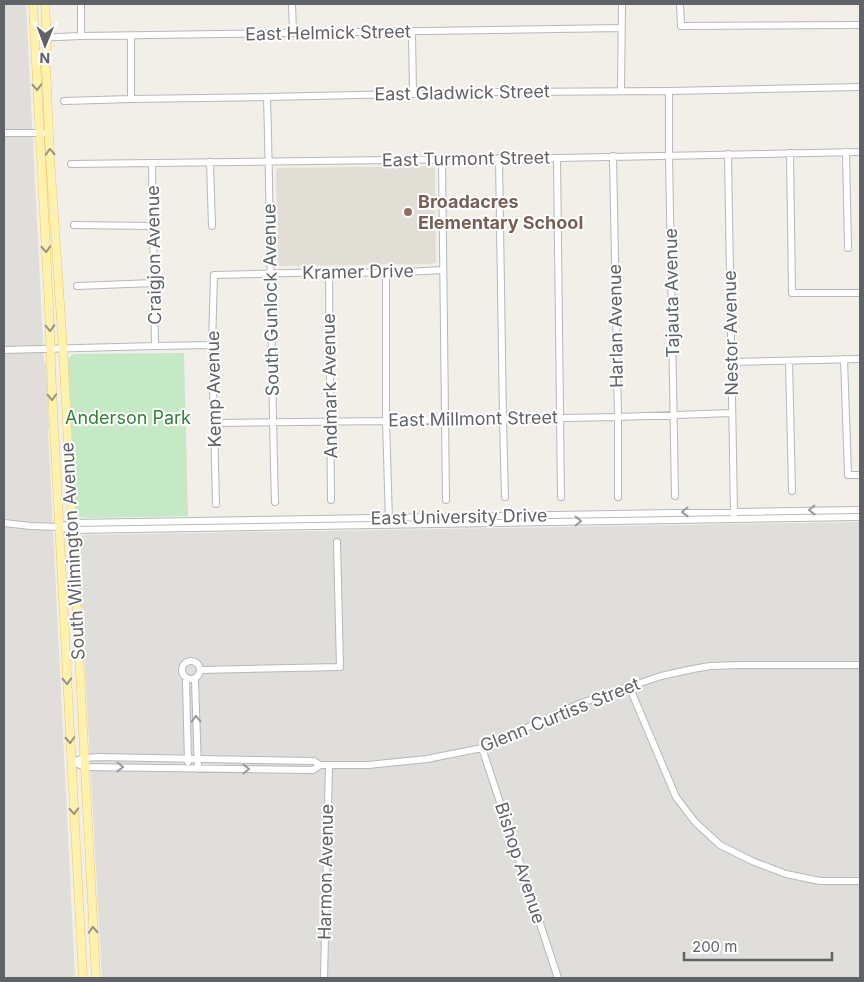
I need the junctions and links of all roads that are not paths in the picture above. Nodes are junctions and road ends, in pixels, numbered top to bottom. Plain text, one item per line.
1 (33, 4) edge
2 (45, 4) edge
3 (80, 4) edge
4 (292, 4) edge
5 (622, 4) edge
6 (680, 4) edge
7 (860, 25) edge
8 (621, 28) junction
9 (412, 32) junction
10 (292, 33) junction
11 (81, 36) junction
12 (131, 36) junction
13 (46, 37) junction
14 (35, 38) junction
15 (860, 87) edge
16 (620, 90) junction
17 (669, 91) junction
18 (413, 94) junction
19 (267, 97) junction
20 (131, 99) junction
21 (64, 101) dead end
22 (4, 133) edge
23 (40, 133) junction
24 (49, 133) junction
25 (846, 152) junction
26 (860, 152) edge
27 (790, 153) junction
28 (728, 154) junction
29 (669, 155) junction
30 (613, 156) junction
31 (442, 158) junction
32 (499, 158) junction
33 (557, 158) junction
34 (210, 162) junction
35 (269, 162) junction
36 (71, 164) dead end
37 (152, 164) junction
38 (74, 225) dead end
39 (153, 226) junction
40 (212, 226) dead end
41 (848, 248) dead end
42 (443, 270) junction
43 (329, 272) junction
44 (386, 273) junction
45 (271, 274) junction
46 (214, 275) joint
47 (154, 283) junction
48 (77, 286) dead end
49 (860, 293) edge
50 (212, 345) junction
51 (155, 346) junction
52 (51, 348) junction
53 (63, 348) junction
54 (4, 350) edge
55 (844, 359) junction
56 (860, 359) edge
57 (789, 361) junction
58 (732, 362) junction
59 (732, 413) junction
60 (674, 414) junction
61 (618, 417) junction
62 (560, 418) junction
63 (502, 419) junction
64 (446, 420) junction
65 (386, 421) junction
66 (272, 422) junction
67 (331, 422) junction
68 (214, 423) junction
69 (860, 475) edge
70 (792, 492) dead end
71 (675, 496) dead end
72 (505, 497) dead end
73 (560, 497) dead end
74 (618, 497) dead end
75 (331, 500) dead end
76 (446, 500) dead end
77 (275, 502) dead end
78 (216, 504) dead end
79 (860, 510) edge
80 (734, 511) junction
81 (860, 517) edge
82 (734, 519) junction
83 (389, 521) junction
84 (4, 523) edge
85 (59, 527) junction
86 (72, 527) junction
87 (337, 542) dead end
88 (860, 666) edge
89 (200, 670) junction
90 (191, 678) junction
91 (629, 686) junction
92 (482, 748) junction
93 (84, 758) junction
94 (188, 759) junction
95 (198, 759) junction
96 (72, 762) junction
97 (320, 765) junction
98 (329, 765) junction
99 (85, 767) junction
100 (188, 768) junction
101 (198, 768) junction
102 (860, 881) edge
103 (83, 978) edge
104 (96, 978) edge
105 (324, 978) edge
106 (558, 978) edge

1 - 14 main road, South Wilmington Avenue
2 - 13 main road, South Wilmington Avenue
3 - 11 street
4 - 10 street
5 - 8 street
6 - 7 street
8 - 9 street, East Helmick Street
8 - 16 street
9 - 10 street, East Helmick Street
9 - 18 street
10 - 12 street, East Helmick Street
11 - 12 street, East Helmick Street
11 - 13 street, East Helmick Street
12 - 20 street
13 - 14 street, East Helmick Street
13 - 24 main road, South Wilmington Avenue
14 -> 23 main road, South Wilmington Avenue
15 - 17 street, East Gladwick Street
16 - 17 street, East Gladwick Street
16 - 18 street, East Gladwick Street
17 - 29 street, Tajauta Avenue
18 - 19 street, East Gladwick Street
19 - 20 street, East Gladwick Street
19 - 35 street, South Gunlock Avenue
20 - 21 street, East Gladwick Street
22 - 23 street
23 - 24 street
23 -> 52 main road, South Wilmington Avenue
53 -> 24 main road, South Wilmington Avenue
25 - 26 street, East Turmont Street
25 - 27 street, East Turmont Street
25 - 41 street
27 - 28 street, East Turmont Street
27 - 49 street
28 - 29 street, East Turmont Street
28 - 58 street, Nestor Avenue
29 - 30 street, East Turmont Street
29 - 60 street, Tajauta Avenue
30 - 33 street, East Turmont Street
30 - 61 street, Harlan Avenue
31 - 32 street, East Turmont Street
31 - 35 street, East Turmont Street
31 - 42 street
32 - 33 street, East Turmont Street
32 - 63 street
33 - 62 street
34 - 35 street, East Turmont Street
34 - 37 street, East Turmont Street
34 - 40 street
35 - 45 street, South Gunlock Avenue
36 - 37 street, East Turmont Street
37 - 39 street, Craigjon Avenue
38 - 39 street
39 - 47 street, Craigjon Avenue
42 - 44 street, Kramer Drive
42 - 64 street
43 - 44 street, Kramer Drive
43 - 45 street, Kramer Drive
43 - 67 street, Andmark Avenue
44 - 65 street
45 - 46 street, Kramer Drive
45 - 66 street, South Gunlock Avenue
46 - 50 street, Kemp Avenue
47 - 48 street
47 - 51 street, Craigjon Avenue
50 - 51 street
50 - 68 street, Kemp Avenue
51 - 53 street
52 - 53 street
52 - 54 street
52 -> 85 main road, South Wilmington Avenue
53 - 86 main road, South Wilmington Avenue
55 - 56 street
55 - 57 street
55 - 69 street
57 - 58 street
57 - 70 street
58 - 59 street, Nestor Avenue
59 - 60 street, East Millmont Street
59 - 80 street, Nestor Avenue
60 - 61 street, East Millmont Street
60 - 71 street, Tajauta Avenue
61 - 62 street, East Millmont Street
61 - 74 street, Harlan Avenue
62 - 63 street, East Millmont Street
62 - 73 street
63 - 64 street, East Millmont Street
63 - 72 street
64 - 65 street, East Millmont Street
64 - 76 street
65 - 67 street, East Millmont Street
65 - 83 street
66 - 67 street, East Millmont Street
66 - 68 street, East Millmont Street
66 - 77 street, South Gunlock Avenue
67 - 75 street, Andmark Avenue
68 - 78 street, Kemp Avenue
79 -> 80 street, East University Drive
80 - 82 street, Nestor Avenue
80 -> 83 street, East University Drive
81 - 82 street, East University Drive
83 -> 82 street, East University Drive
83 - 86 street, East University Drive
84 - 85 street, East University Drive
85 - 86 street, East University Drive
85 -> 96 main road, South Wilmington Avenue
86 - 93 main road, South Wilmington Avenue
87 - 89 street
88 - 91 street, Glenn Curtiss Street
89 - 90 street
89 - 90 street
90 - 94 street
95 -> 90 street
91 - 92 street, Glenn Curtiss Street
91 - 102 street
92 - 98 street, Glenn Curtiss Street
92 - 106 street, Bishop Avenue
93 - 94 street, Glenn Curtiss Street
93 - 96 street, Glenn Curtiss Street
93 - 99 main road, South Wilmington Avenue
94 - 95 street, Glenn Curtiss Street
94 - 100 street
95 - 97 street, Glenn Curtiss Street
95 - 101 street
96 - 99 street, Glenn Curtiss Street
96 -> 103 main road, South Wilmington Avenue
97 - 98 street, Glenn Curtiss Street
101 -> 97 street, Glenn Curtiss Street
98 - 105 street, Harmon Avenue
99 -> 100 street, Glenn Curtiss Street
104 -> 99 main road, South Wilmington Avenue
100 - 101 street, Glenn Curtiss Street

